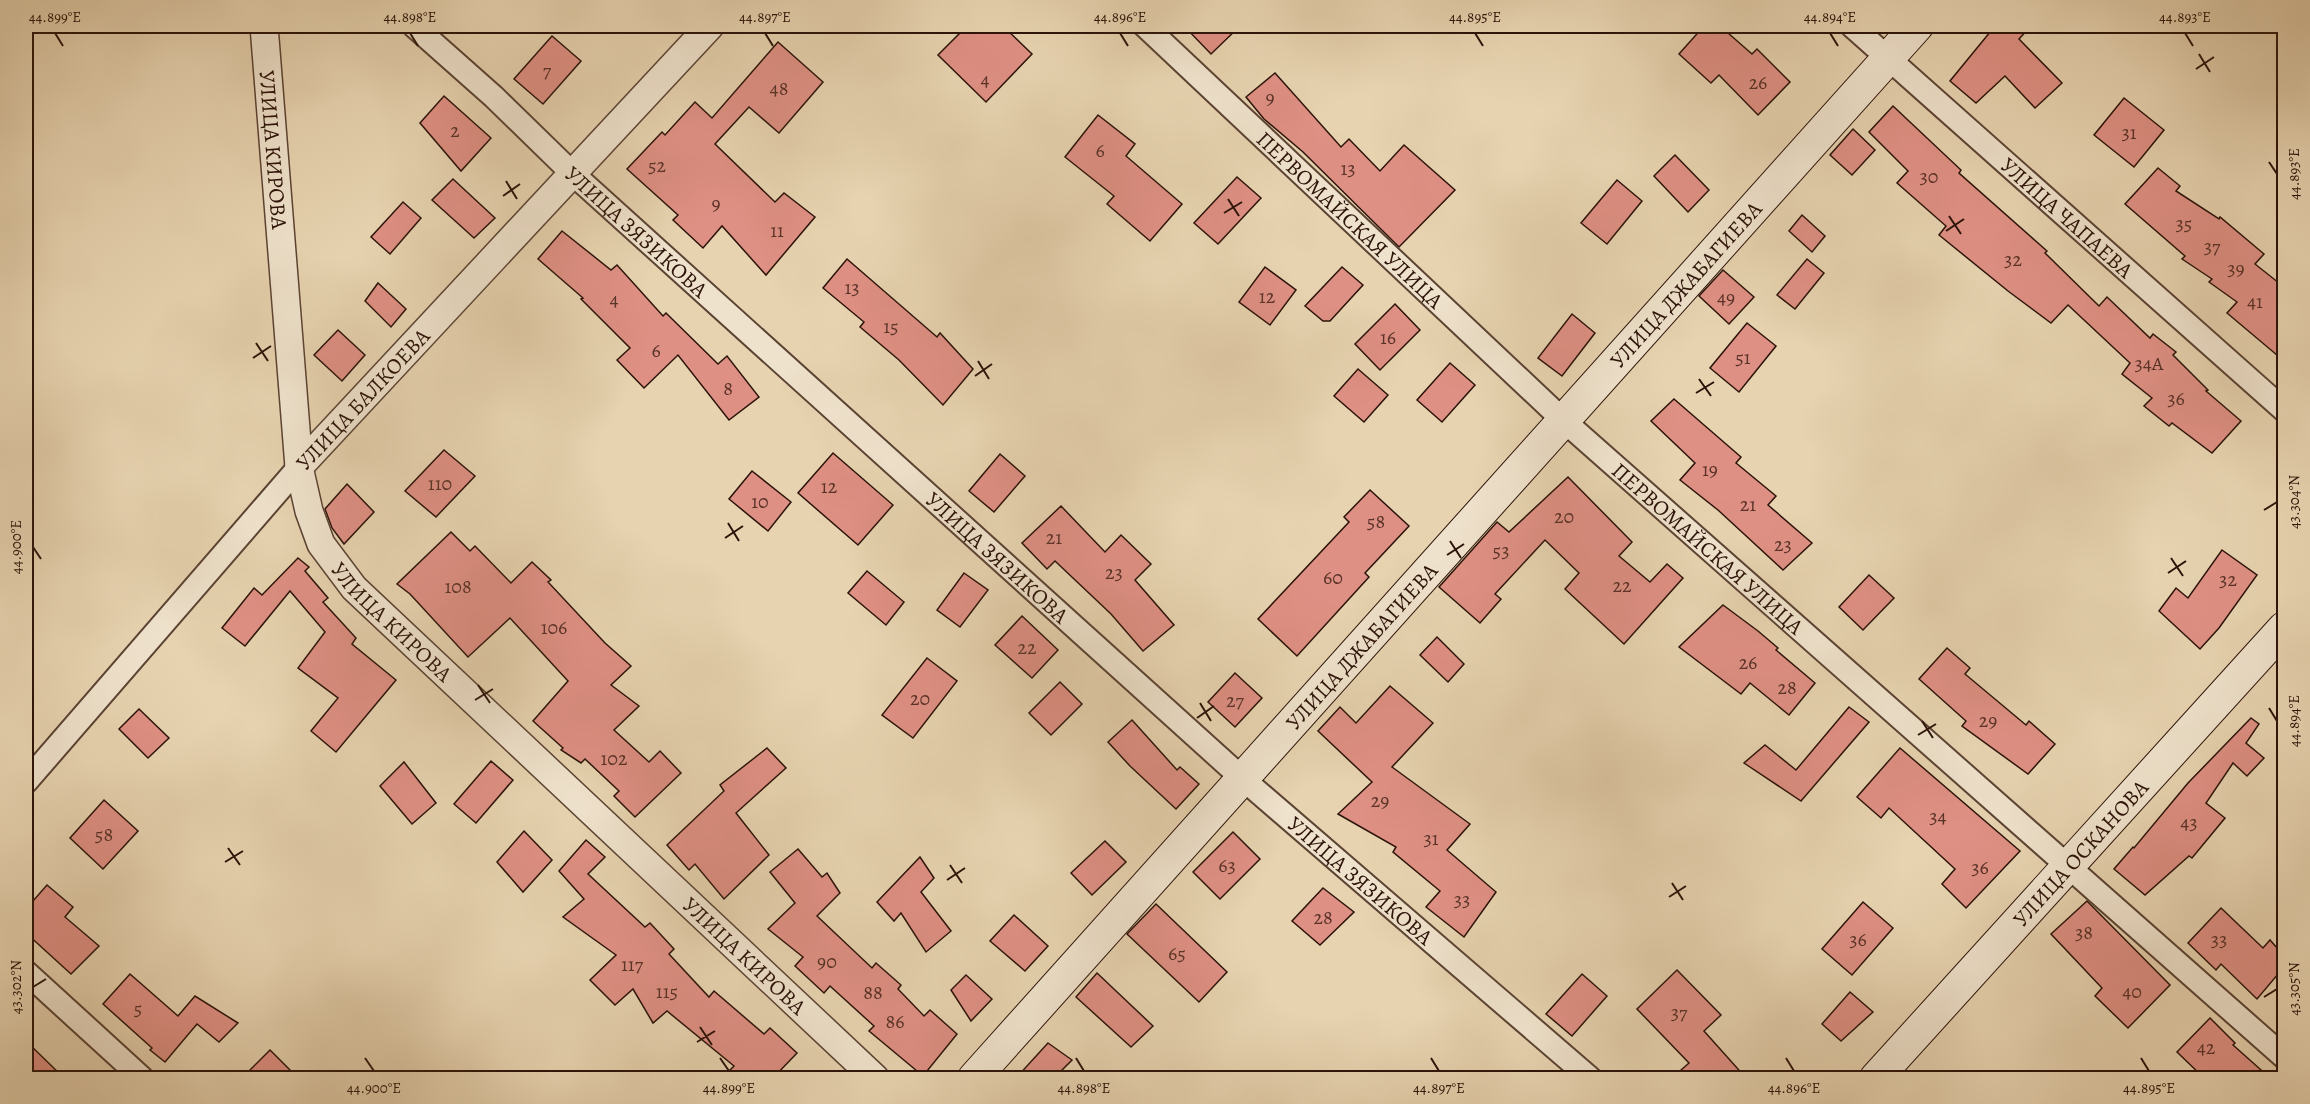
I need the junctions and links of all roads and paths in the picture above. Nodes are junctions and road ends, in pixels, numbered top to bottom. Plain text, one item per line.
1 (264, 26) edge
2 (414, 26) edge
3 (710, 26) edge
4 (1145, 26) edge
5 (1851, 26) edge
6 (1917, 26) edge
7 (1888, 59) junction
8 (572, 173) junction
9 (2284, 410) edge
10 (1563, 420) junction
11 (299, 467) junction
12 (2284, 628) edge
13 (1243, 779) junction
14 (26, 782) edge
15 (2069, 865) junction
16 (26, 972) edge
17 (2284, 1057) edge
18 (142, 1078) edge
19 (875, 1078) edge
20 (974, 1078) edge
21 (1590, 1078) edge
22 (1876, 1078) edge

1 - 11 street, УЛИЦА КИРОВА
2 - 8 street, УЛИЦА ЗЯЗИКОВА
3 - 8 street, УЛИЦА БАЛКОЕВА
4 - 10 street, ПЕРВОМАЙСКАЯ УЛИЦА
5 - 7 street, УЛИЦА ЧАПАЕВА
6 - 7 main road, УЛИЦА ДЖАБАГИЕВА
7 - 9 street, УЛИЦА ЧАПАЕВА
7 - 10 main road, УЛИЦА ДЖАБАГИЕВА
8 - 11 street, УЛИЦА БАЛКОЕВА
8 - 13 street, УЛИЦА ЗЯЗИКОВА
10 - 13 main road, УЛИЦА ДЖАБАГИЕВА
10 - 15 street, ПЕРВОМАЙСКАЯ УЛИЦА
11 - 14 street, УЛИЦА БАЛКОЕВА
11 - 19 street, УЛИЦА КИРОВА
12 - 15 main road, УЛИЦА ОСКАНОВА
13 - 20 main road, УЛИЦА ДЖАБАГИЕВА
13 - 21 street, УЛИЦА ЗЯЗИКОВА
15 - 17 street, ПЕРВОМАЙСКАЯ УЛИЦА
15 - 22 main road, УЛИЦА ОСКАНОВА
16 - 18 street

